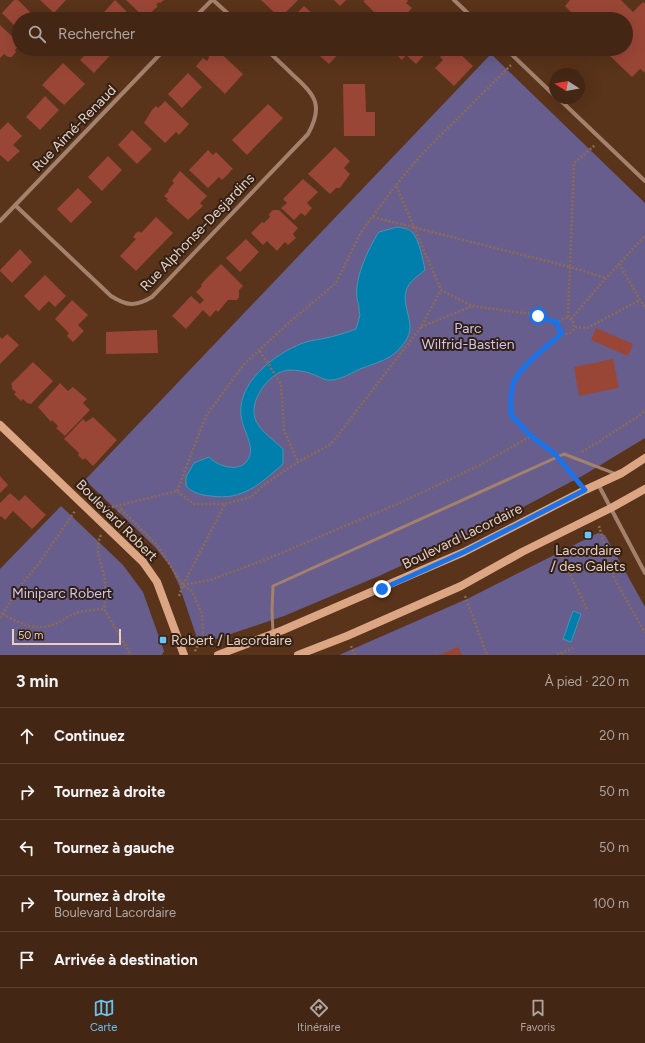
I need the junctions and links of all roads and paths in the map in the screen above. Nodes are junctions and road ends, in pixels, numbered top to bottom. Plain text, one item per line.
1 (212, 0) edge
2 (454, 0) edge
3 (200, 12) edge
4 (226, 12) edge
5 (467, 12) edge
6 (158, 56) edge
7 (274, 56) edge
8 (514, 56) edge
9 (517, 59) junction
10 (549, 90) edge
11 (564, 104) edge
12 (602, 140) junction
13 (645, 181) edge
14 (396, 185) junction
15 (15, 206) junction
16 (372, 216) junction
17 (0, 221) edge
18 (415, 227) junction
19 (645, 236) edge
20 (619, 264) junction
21 (570, 267) junction
22 (606, 278) junction
23 (441, 290) junction
24 (640, 300) junction
25 (472, 306) junction
26 (645, 308) edge
27 (570, 318) junction
28 (558, 323) junction
29 (421, 327) junction
30 (575, 327) junction
31 (562, 333) junction
32 (260, 351) junction
33 (645, 409) edge
34 (0, 425) edge
35 (531, 436) junction
36 (558, 457) junction
37 (573, 458) junction
38 (645, 458) edge
39 (298, 462) junction
40 (618, 475) junction
41 (597, 484) junction
42 (645, 489) edge
43 (585, 490) junction
44 (177, 491) junction
45 (82, 503) junction
46 (225, 504) junction
47 (611, 508) junction
48 (91, 512) junction
49 (596, 514) junction
50 (107, 527) junction
51 (552, 537) junction
52 (645, 573) edge
53 (183, 585) junction
54 (461, 586) junction
55 (179, 596) dead end
56 (104, 609) junction
57 (587, 609) dead end
58 (2, 614) junction
59 (0, 618) edge
60 (645, 633) edge
61 (273, 635) junction
62 (573, 648) dead end
63 (131, 655) edge
64 (184, 655) edge
65 (193, 655) edge
66 (218, 655) edge
67 (298, 655) edge
68 (487, 655) edge
69 (557, 655) edge

1 - 3 street
1 - 4 street
2 - 5 street
6 - 15 street, Rue Aimé-Renaud
7 - 15 street, Rue Alphonse-Desjardins
8 - 9 street
9 - 10 street
9 - 14 path
11 - 12 street
12 - 13 street
12 - 21 path
14 - 16 path
14 - 18 path
15 - 17 street, Rue Aimé-Renaud
16 - 18 path
16 - 32 path
18 - 21 path
18 - 23 path
19 - 20 path
20 - 22 path
20 - 24 path
21 - 22 path
21 - 27 path
22 - 27 path
23 - 25 path
23 - 29 path
24 - 26 path
24 - 30 path
25 - 28 path
25 - 29 path
27 - 28 path
27 - 30 path
28 - 31 path
29 - 39 path
30 - 31 path
31 - 35 path
32 - 39 path
32 - 44 path
33 - 37 path
34 - 45 main road, Boulevard Robert
35 - 36 path
35 - 53 path
36 - 37 lane
36 - 43 path
36 - 61 lane
37 - 40 lane
38 - 40 main road, Boulevard Lacordaire
39 - 46 path
40 - 41 main road, Boulevard Lacordaire
41 - 43 main road, Boulevard Lacordaire
41 - 47 street
42 - 47 main road
43 - 61 main road, Boulevard Lacordaire
44 - 46 path
44 - 48 path
45 - 48 main road, Boulevard Robert
45 - 58 path
46 - 53 path
47 - 49 main road
47 - 52 street
48 - 50 main road, Boulevard Robert
49 - 51 main road
49 - 60 path
50 - 53 path
50 - 56 path
50 - 64 main road, Boulevard Robert
51 - 54 main road
51 - 57 path
53 - 55 path
53 - 65 path
54 - 67 main road
54 - 68 path
56 - 58 path
56 - 63 path
58 - 59 path
61 - 66 main road, Boulevard Lacordaire
62 - 69 path

